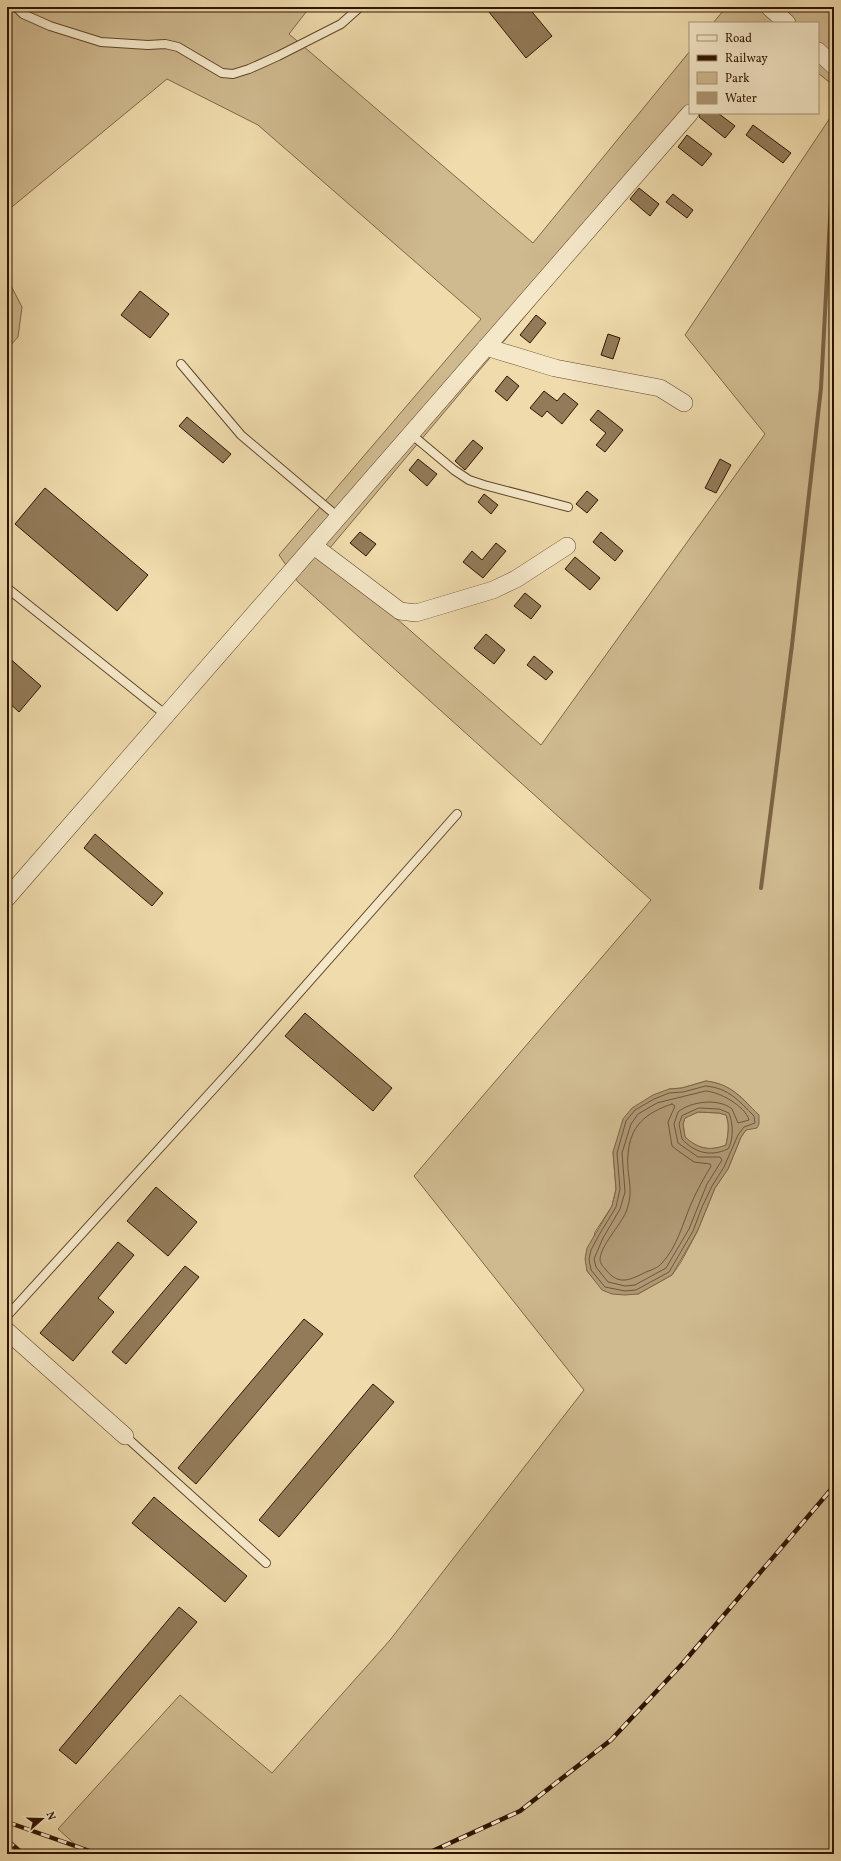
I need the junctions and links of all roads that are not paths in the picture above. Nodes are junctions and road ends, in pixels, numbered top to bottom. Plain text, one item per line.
1 (16, 7) edge
2 (360, 7) edge
3 (819, 52) edge
4 (834, 66) edge
5 (689, 114) edge
6 (486, 347) junction
7 (181, 364) dead end
8 (684, 402) dead end
9 (411, 434) junction
10 (568, 507) dead end
11 (338, 517) junction
12 (314, 546) junction
13 (567, 546) dead end
14 (7, 588) edge
15 (166, 715) junction
16 (457, 814) dead end
17 (7, 898) edge
18 (7, 1316) edge
19 (7, 1331) edge
20 (125, 1436) joint
21 (266, 1563) dead end

1 - 2 lane
3 - 4 street
5 - 6 street
6 - 8 street
6 - 9 street
7 - 11 lane
9 - 10 lane
9 - 11 street
11 - 12 street
12 - 13 street
12 - 15 street
14 - 15 lane
15 - 17 street
16 - 18 lane
19 - 20 street
20 - 21 lane

